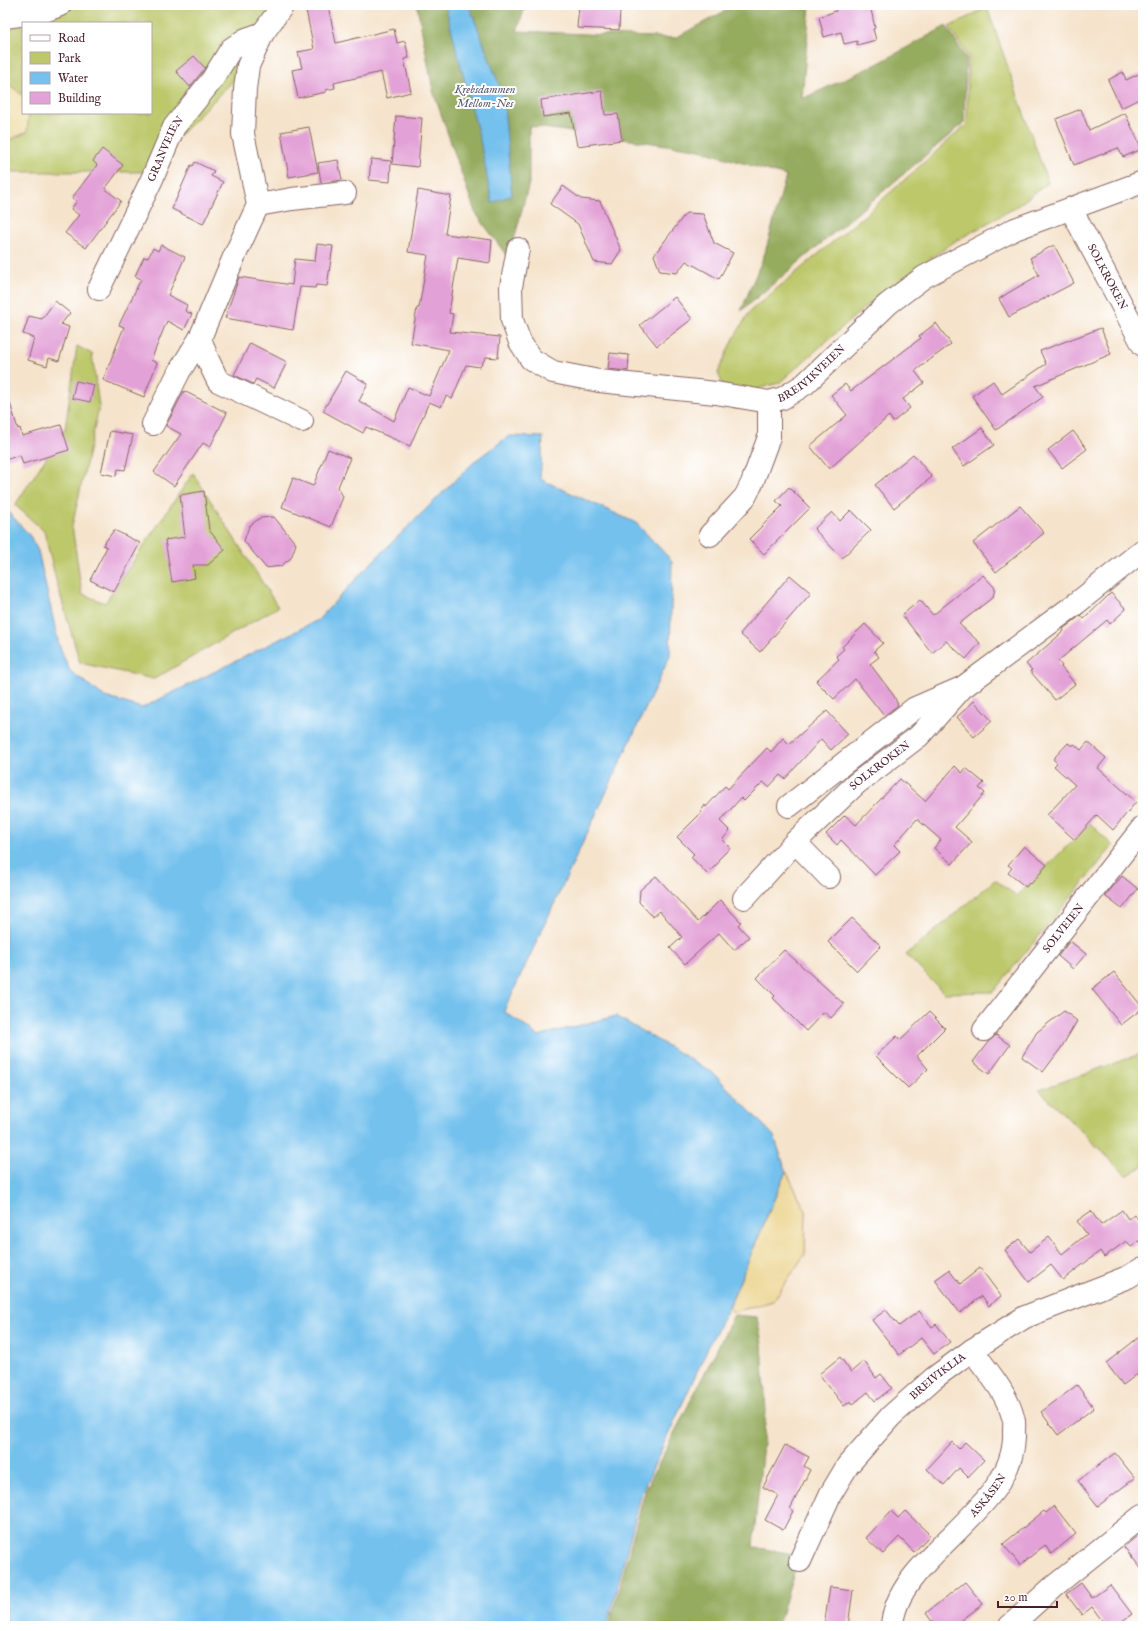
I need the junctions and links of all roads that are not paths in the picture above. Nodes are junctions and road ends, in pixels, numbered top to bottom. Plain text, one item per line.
1 (60, 5) edge
2 (283, 5) edge
3 (5, 17) edge
4 (262, 33) junction
5 (1143, 182) edge
6 (345, 193) dead end
7 (258, 205) junction
8 (1071, 209) junction
9 (518, 249) dead end
10 (100, 289) dead end
11 (200, 338) junction
12 (1143, 345) edge
13 (768, 402) junction
14 (302, 421) dead end
15 (153, 424) dead end
16 (710, 535) dead end
17 (1143, 550) edge
18 (962, 688) junction
19 (789, 806) dead end
20 (1143, 827) edge
21 (796, 842) junction
22 (829, 877) dead end
23 (744, 898) dead end
24 (984, 1030) dead end
25 (1143, 1268) edge
26 (972, 1350) junction
27 (1143, 1515) edge
28 (800, 1561) dead end
29 (892, 1626) edge
30 (1010, 1626) edge

1 - 3 street
2 - 4 street
4 - 7 street
4 - 10 street, GRANVEIEN
5 - 8 street, BREIVIKVEIEN
6 - 7 street
7 - 11 street
8 - 12 street, SOLKROKEN
8 - 13 street, BREIVIKVEIEN
9 - 13 street, BREIVIKVEIEN
11 - 14 street
11 - 15 street
13 - 16 street
17 - 18 street, SOLKROKEN
18 - 19 street, SOLKROKEN
18 - 21 street, SOLKROKEN
20 - 24 street, SOLVEIEN
21 - 22 street
21 - 23 street, SOLKROKEN
25 - 26 street, BREIVIKLIA
26 - 28 street, BREIVIKLIA
26 - 29 street, ASKÅSEN
27 - 30 street

